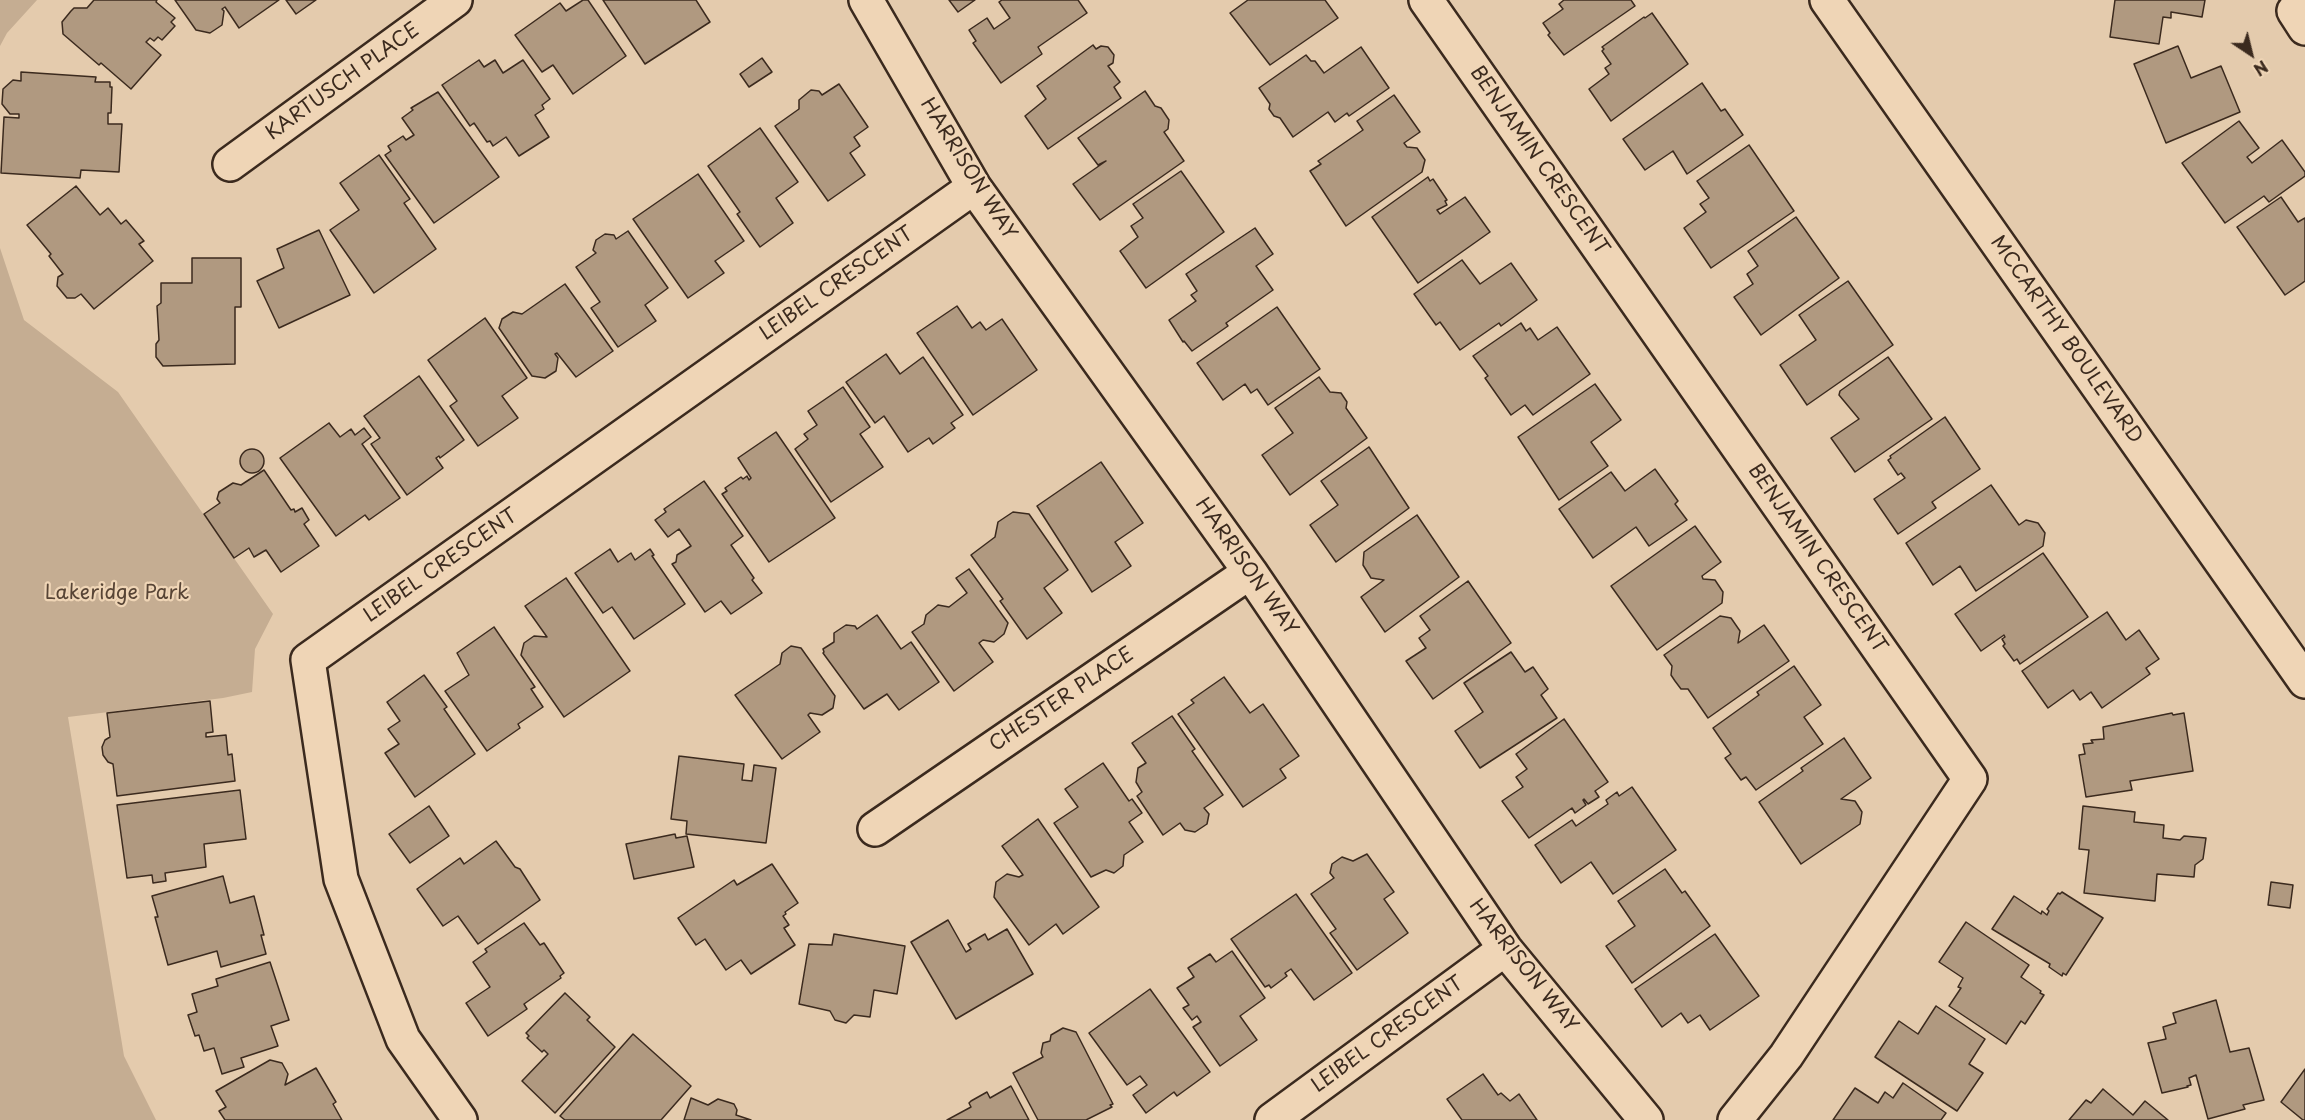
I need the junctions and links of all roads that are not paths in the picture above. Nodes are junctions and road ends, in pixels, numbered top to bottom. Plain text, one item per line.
1 (455, 0) edge
2 (866, 0) edge
3 (1426, 0) edge
4 (1827, 0) edge
5 (2305, 3) edge
6 (2305, 28) edge
7 (230, 164) dead end
8 (974, 186) junction
9 (1250, 572) junction
10 (2305, 681) edge
11 (875, 829) dead end
12 (1504, 949) junction
13 (460, 1120) edge
14 (1272, 1120) edge
15 (1646, 1120) edge
16 (1735, 1120) edge

1 - 7 street, KARTUSCH PLACE
2 - 8 street, HARRISON WAY
3 - 16 street, BENJAMIN CRESCENT
4 - 10 street, MCCARTHY BOULEVARD
5 - 6 street
8 - 9 street, HARRISON WAY
8 - 13 street, LEIBEL CRESCENT
9 - 11 street, CHESTER PLACE
9 - 12 street, HARRISON WAY
12 - 14 street, LEIBEL CRESCENT
12 - 15 street, HARRISON WAY

